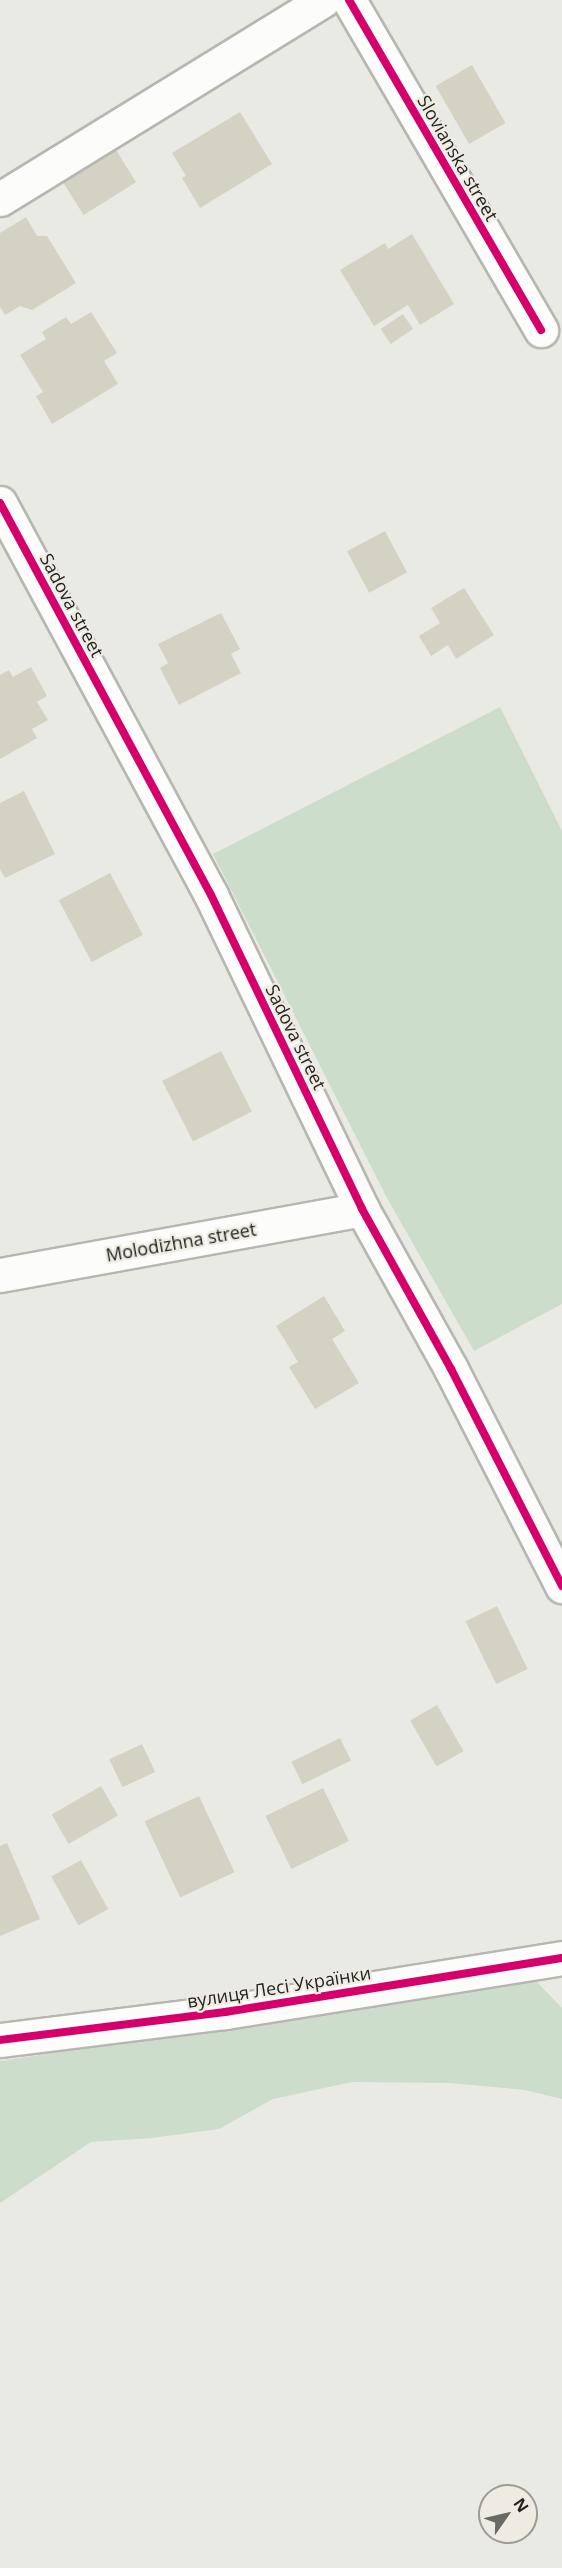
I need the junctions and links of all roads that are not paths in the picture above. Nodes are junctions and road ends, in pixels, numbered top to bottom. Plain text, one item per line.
1 (323, 0) edge
2 (349, 0) edge
3 (0, 199) edge
4 (541, 330) dead end
5 (0, 503) edge
6 (362, 1209) junction
7 (0, 1275) edge
8 (562, 1586) edge
9 (562, 1958) edge
10 (0, 2040) edge

1 - 3 street
2 - 4 street, Slovianska street
5 - 6 street, Sadova street
6 - 7 street, Molodizhna street
6 - 8 street, Sadova street
9 - 10 street, вулиця Лесі Українки

